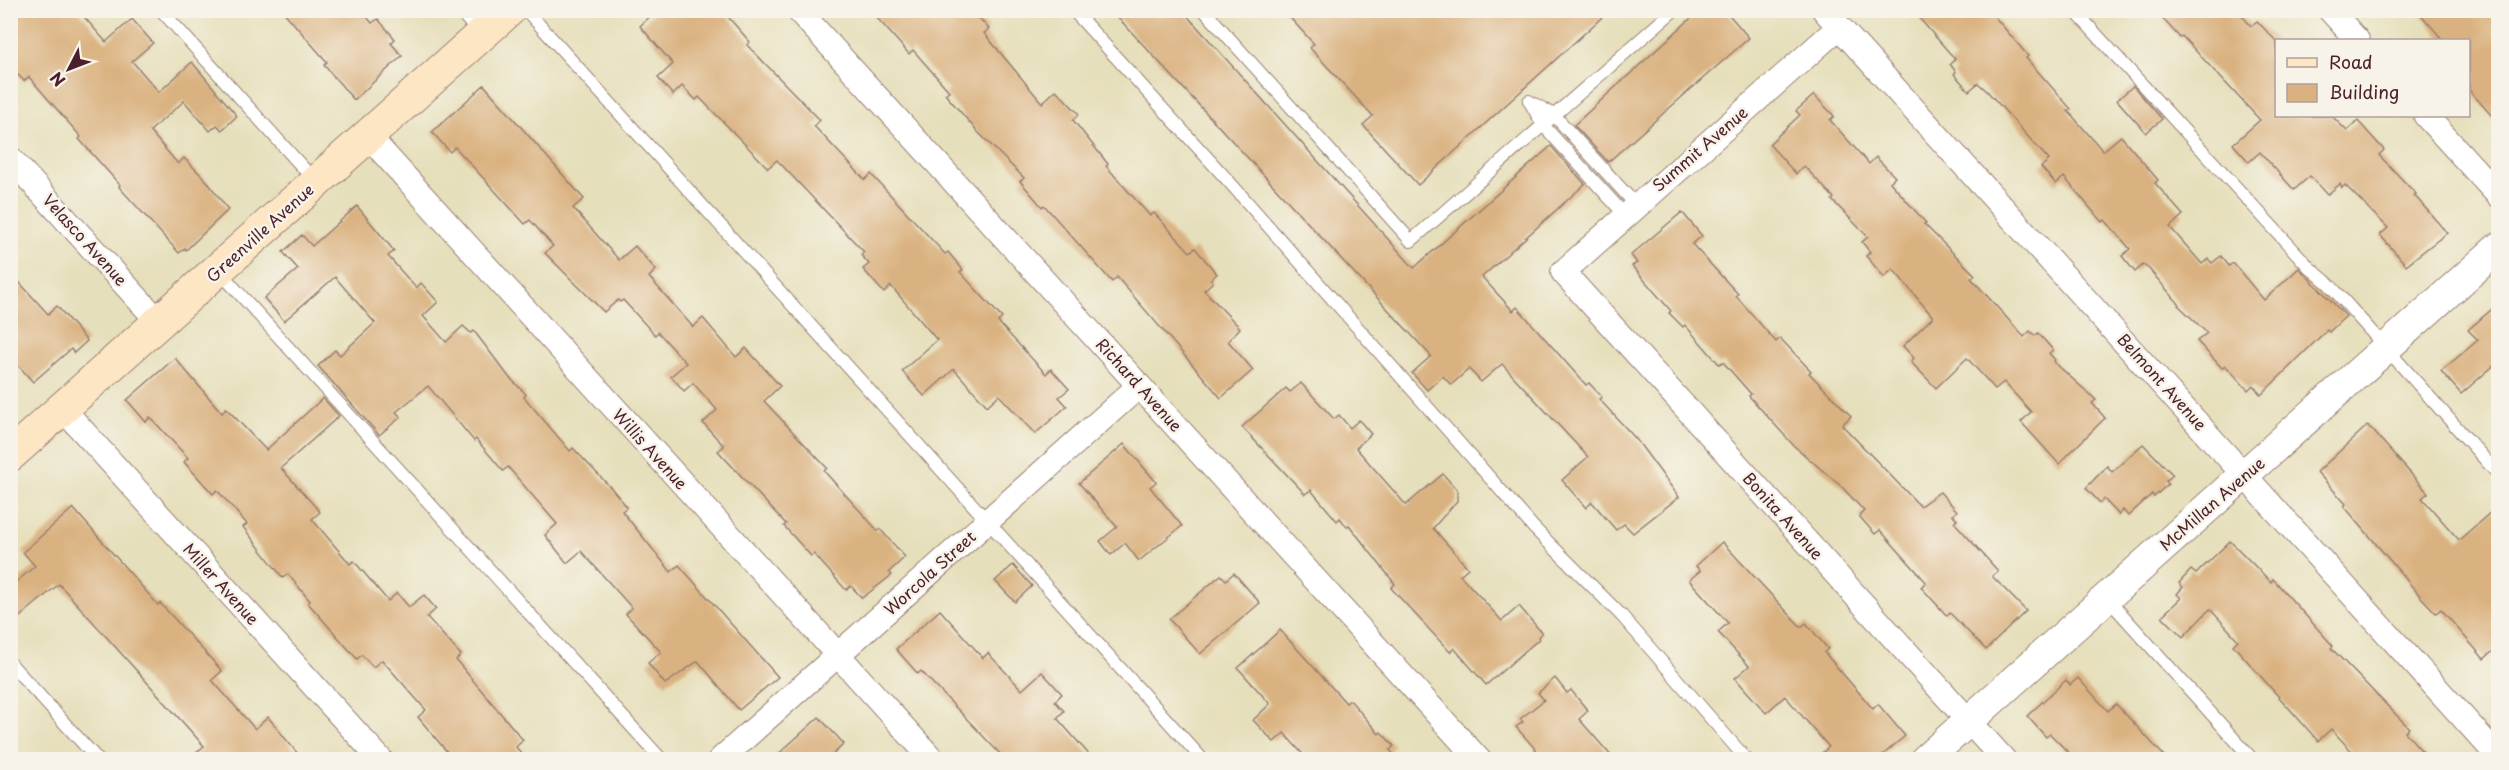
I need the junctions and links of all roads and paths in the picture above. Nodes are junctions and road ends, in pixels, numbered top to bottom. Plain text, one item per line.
1 (161, 10) edge
2 (526, 10) edge
3 (798, 10) edge
4 (1073, 10) edge
5 (1204, 10) edge
6 (1674, 10) edge
7 (2074, 10) edge
8 (2330, 10) edge
9 (487, 18) edge
10 (1832, 19) edge
11 (2356, 39) edge
12 (1554, 115) junction
13 (2427, 117) edge
14 (1543, 125) junction
15 (369, 137) junction
16 (10, 158) edge
17 (316, 183) junction
18 (2499, 195) edge
19 (1631, 210) junction
20 (2499, 248) edge
21 (218, 270) junction
22 (1563, 272) joint
23 (159, 322) junction
24 (2387, 350) junction
25 (1139, 386) junction
26 (62, 408) junction
27 (10, 454) edge
28 (2246, 474) junction
29 (2499, 474) edge
30 (987, 521) junction
31 (2106, 597) junction
32 (838, 657) junction
33 (10, 663) edge
34 (1969, 720) junction
35 (2499, 756) edge
36 (98, 759) edge
37 (381, 759) edge
38 (662, 759) edge
39 (720, 759) edge
40 (933, 759) edge
41 (1203, 759) edge
42 (1479, 759) edge
43 (1747, 759) edge
44 (1925, 759) edge
45 (2004, 759) edge
46 (2253, 759) edge

1 - 17 lane
2 - 30 lane
3 - 25 street, Richard Avenue
4 - 43 lane
5 - 14 lane
6 - 12 lane
7 - 24 lane
8 - 11 street
9 - 15 main road, Greenville Avenue
10 - 19 street, Summit Avenue
10 - 28 street, Belmont Avenue
12 - 14 lane
12 - 14 lane
12 - 19 lane
13 - 18 street
14 - 19 lane
15 - 17 main road, Greenville Avenue
15 - 32 street, Willis Avenue
16 - 23 street, Velasco Avenue
17 - 21 main road, Greenville Avenue
19 - 22 street, Summit Avenue
20 - 24 street, McMillan Avenue
21 - 23 main road, Greenville Avenue
21 - 38 lane
22 - 34 street, Bonita Avenue
23 - 26 main road, Greenville Avenue
24 - 28 street, McMillan Avenue
24 - 29 lane
25 - 30 street, Worcola Street
25 - 42 street, Richard Avenue
26 - 27 main road, Greenville Avenue
26 - 37 street, Miller Avenue
28 - 31 street, McMillan Avenue
28 - 35 street, Belmont Avenue
30 - 32 street, Worcola Street
30 - 41 lane
31 - 34 street, McMillan Avenue
31 - 46 lane
32 - 39 street, Worcola Street
32 - 40 street, Willis Avenue
33 - 36 lane
34 - 44 street, McMillan Avenue
34 - 45 street, Bonita Avenue

